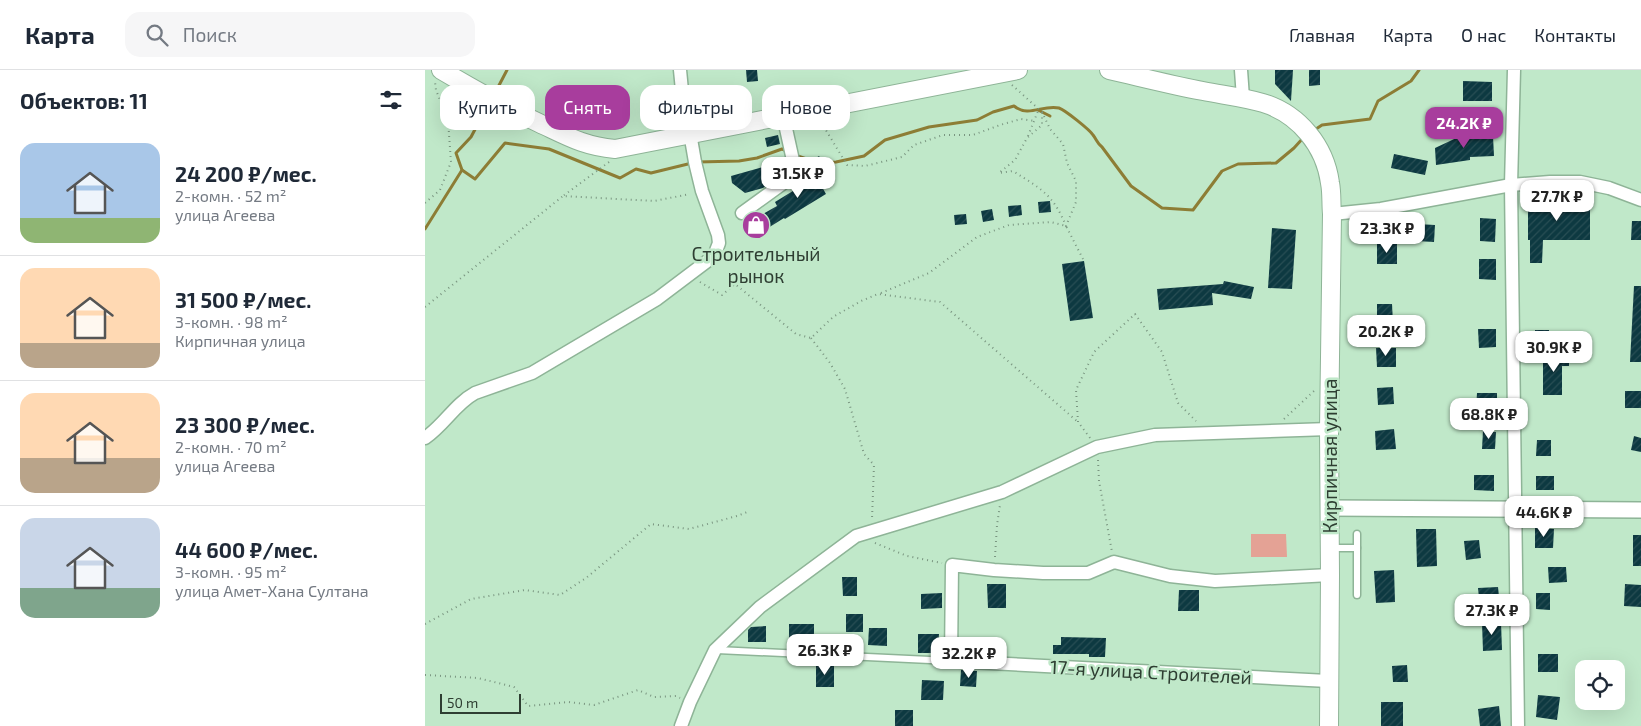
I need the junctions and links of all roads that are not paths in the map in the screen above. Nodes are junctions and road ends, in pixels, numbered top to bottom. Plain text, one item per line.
1 (680, 70) edge
2 (1109, 70) edge
3 (1241, 70) edge
4 (1513, 70) edge
5 (1012, 71) edge
6 (437, 73) edge
7 (1243, 98) junction
8 (850, 103) edge
9 (762, 119) edge
10 (786, 130) edge
11 (690, 133) junction
12 (1511, 185) junction
13 (1641, 200) edge
14 (742, 213) dead end
15 (1332, 214) junction
16 (1329, 429) junction
17 (425, 438) edge
18 (1330, 508) junction
19 (1516, 510) junction
20 (1641, 510) edge
21 (1357, 534) dead end
22 (1330, 548) junction
23 (1357, 548) junction
24 (1330, 575) junction
25 (1357, 595) dead end
26 (715, 650) junction
27 (951, 661) junction
28 (1328, 681) junction
29 (681, 726) edge
30 (1329, 726) edge
31 (1518, 726) edge

1 - 11 street
2 - 7 main road, Кирпичная улица
3 - 7 street
4 - 12 street
5 - 8 main road
6 - 11 main road
7 - 15 main road, Кирпичная улица
9 - 11 main road
10 - 14 street
11 - 17 street
12 - 13 street
12 - 15 street
12 - 19 street
15 - 16 main road, Кирпичная улица
16 - 18 main road, Кирпичная улица
16 - 26 street
18 - 19 street
18 - 22 main road, Кирпичная улица
19 - 20 street
19 - 31 street
21 - 23 lane
22 - 23 lane
22 - 24 main road, Кирпичная улица
23 - 25 lane
24 - 27 street
24 - 28 main road, Кирпичная улица
26 - 27 lane
26 - 29 street
27 - 28 street, 17-я улица Строителей
28 - 30 main road, Кирпичная улица

